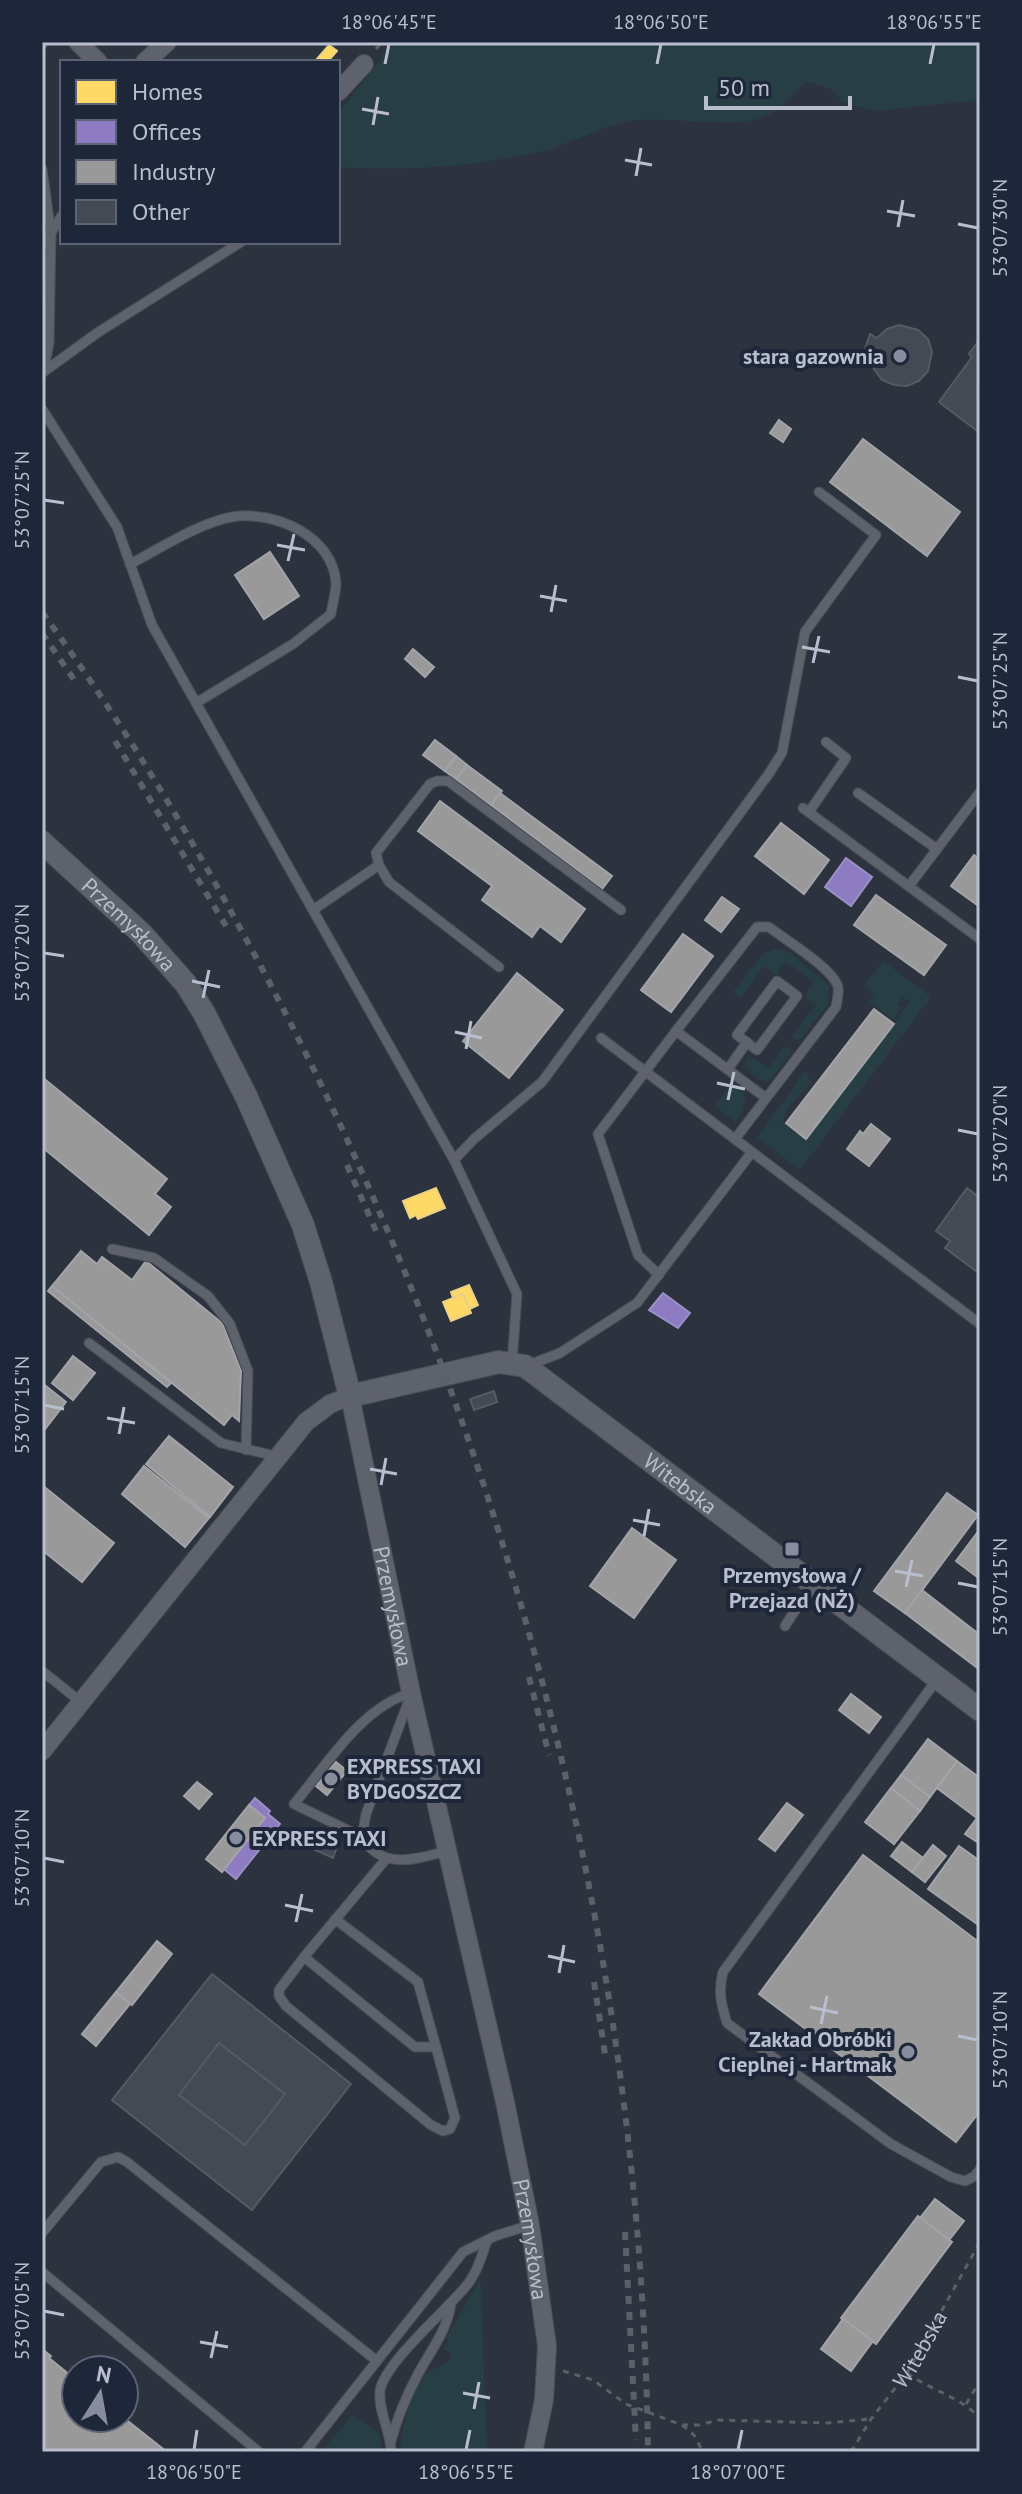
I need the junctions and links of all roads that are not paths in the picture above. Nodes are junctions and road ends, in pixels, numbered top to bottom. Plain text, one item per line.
1 (78, 42) edge
2 (167, 42) edge
3 (96, 60) edge
4 (147, 60) edge
5 (364, 64) dead end
6 (340, 90) edge
7 (42, 169) edge
8 (60, 218) edge
9 (51, 233) junction
10 (238, 244) edge
11 (42, 246) edge
12 (43, 371) edge
13 (42, 409) edge
14 (819, 492) dead end
15 (130, 564) junction
16 (196, 703) junction
17 (826, 742) dead end
18 (980, 792) edge
19 (858, 793) dead end
20 (42, 842) edge
21 (937, 849) junction
22 (379, 865) junction
23 (909, 886) junction
24 (313, 910) junction
25 (621, 910) dead end
26 (980, 939) edge
27 (499, 967) dead end
28 (676, 1031) junction
29 (601, 1038) dead end
30 (747, 1042) junction
31 (728, 1069) junction
32 (645, 1071) junction
33 (766, 1098) junction
34 (735, 1139) junction
35 (752, 1152) junction
36 (454, 1160) junction
37 (112, 1249) dead end
38 (659, 1275) junction
39 (980, 1324) edge
40 (89, 1343) dead end
41 (518, 1365) junction
42 (350, 1396) junction
43 (246, 1450) junction
44 (279, 1457) junction
45 (813, 1583) junction
46 (785, 1626) dead end
47 (42, 1671) edge
48 (938, 1678) junction
49 (411, 1693) junction
50 (81, 1702) junction
51 (980, 1710) edge
52 (42, 1751) edge
53 (362, 1837) junction
54 (448, 1850) junction
55 (386, 1859) junction
56 (335, 1919) junction
57 (304, 1957) junction
58 (436, 2047) junction
59 (980, 2169) edge
60 (530, 2225) junction
61 (42, 2233) edge
62 (487, 2240) junction
63 (42, 2272) edge
64 (451, 2303) junction
65 (377, 2361) junction
66 (391, 2441) junction
67 (259, 2452) edge
68 (305, 2452) edge
69 (391, 2452) edge
70 (533, 2452) edge

1 - 3 street
2 - 4 street
5 - 6 street
7 - 9 lane
8 - 9 lane
9 - 11 lane
9 - 12 lane
10 - 12 lane
13 - 15 lane
14 - 36 lane
15 - 16 lane
15 - 16 lane
16 - 24 lane
17 - 23 lane
18 - 21 lane
19 - 21 lane
20 - 42 street, Przemysłowa
21 - 23 lane
22 - 24 lane
22 - 25 lane
22 - 27 lane
23 - 26 lane
24 - 36 lane
28 - 31 lane
28 - 32 lane
28 - 33 lane
29 - 32 lane
30 - 30 lane
30 - 31 lane
31 - 33 lane
32 - 34 lane
32 - 38 lane
33 - 34 lane
34 - 35 lane
35 - 38 lane
35 - 39 lane
36 - 41 lane
37 - 43 lane
38 - 41 lane
40 - 43 lane
41 - 42 street
41 - 45 street, Witebska
42 - 44 street
42 - 49 street, Przemysłowa
43 - 44 lane
44 - 50 street
45 - 46 lane
45 - 48 street, Witebska
47 - 50 lane
48 - 51 street, Witebska
48 - 59 lane
49 - 53 lane
49 - 53 lane
49 - 54 street, Przemysłowa
50 - 52 street
53 - 55 lane
54 - 55 lane
54 - 60 street, Przemysłowa
55 - 56 lane
56 - 57 lane
56 - 58 lane
57 - 58 lane
57 - 58 lane
60 - 62 lane
60 - 70 street, Przemysłowa
61 - 65 lane
62 - 64 lane
62 - 65 lane
63 - 67 lane
64 - 66 lane
64 - 66 lane
65 - 68 lane
66 - 69 lane

